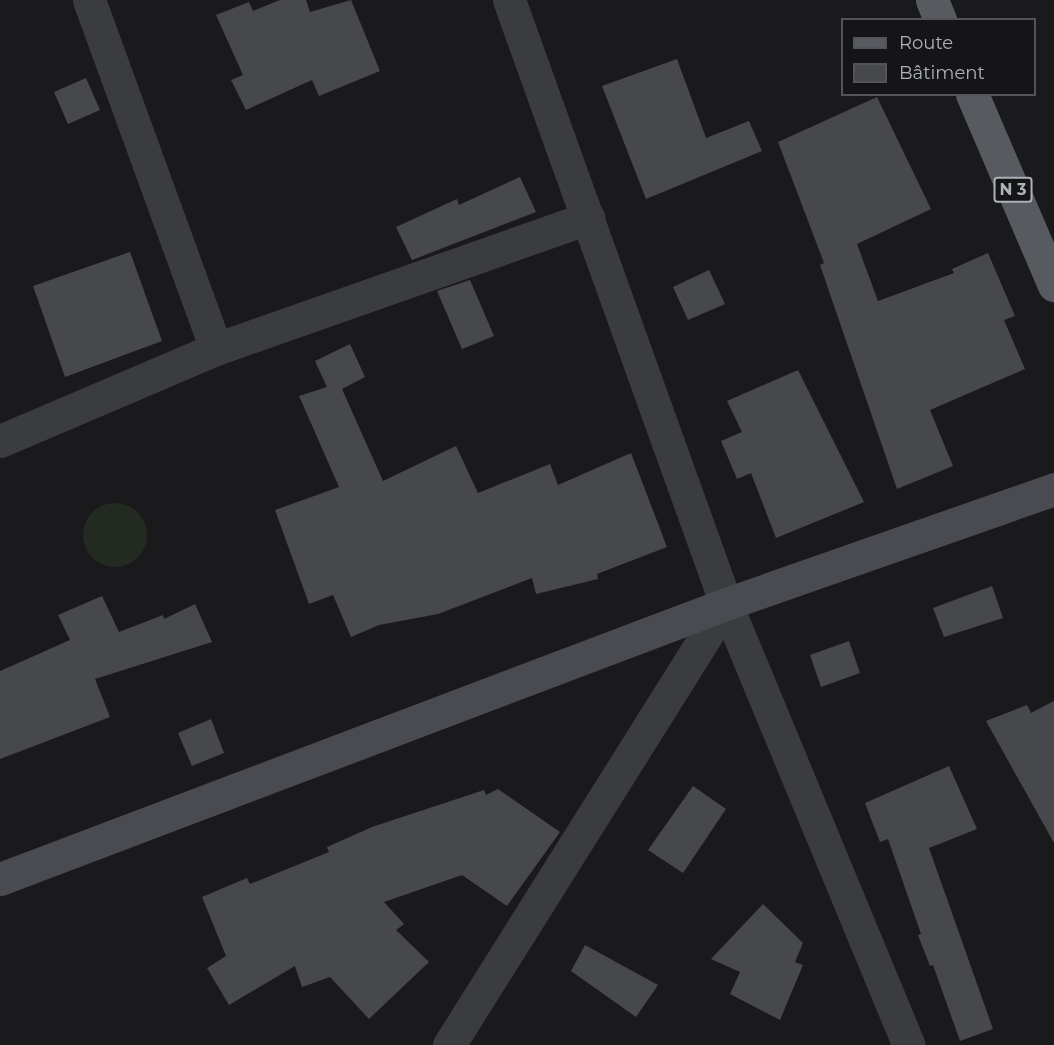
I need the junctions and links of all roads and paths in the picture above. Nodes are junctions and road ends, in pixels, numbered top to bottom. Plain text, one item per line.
1 (88, 0) edge
2 (509, 0) edge
3 (932, 0) edge
4 (939, 18) edge
5 (973, 96) edge
6 (589, 218) junction
7 (1054, 285) edge
8 (216, 349) junction
9 (0, 441) edge
10 (1054, 489) edge
11 (726, 604) junction
12 (0, 879) edge
13 (449, 1045) edge
14 (909, 1045) edge

1 - 8 street
2 - 6 street
3 - 4 main road
5 - 7 main road, N 3
6 - 8 street
6 - 11 street
8 - 9 street
10 - 11 main road
11 - 12 main road
11 - 13 street
11 - 14 street

